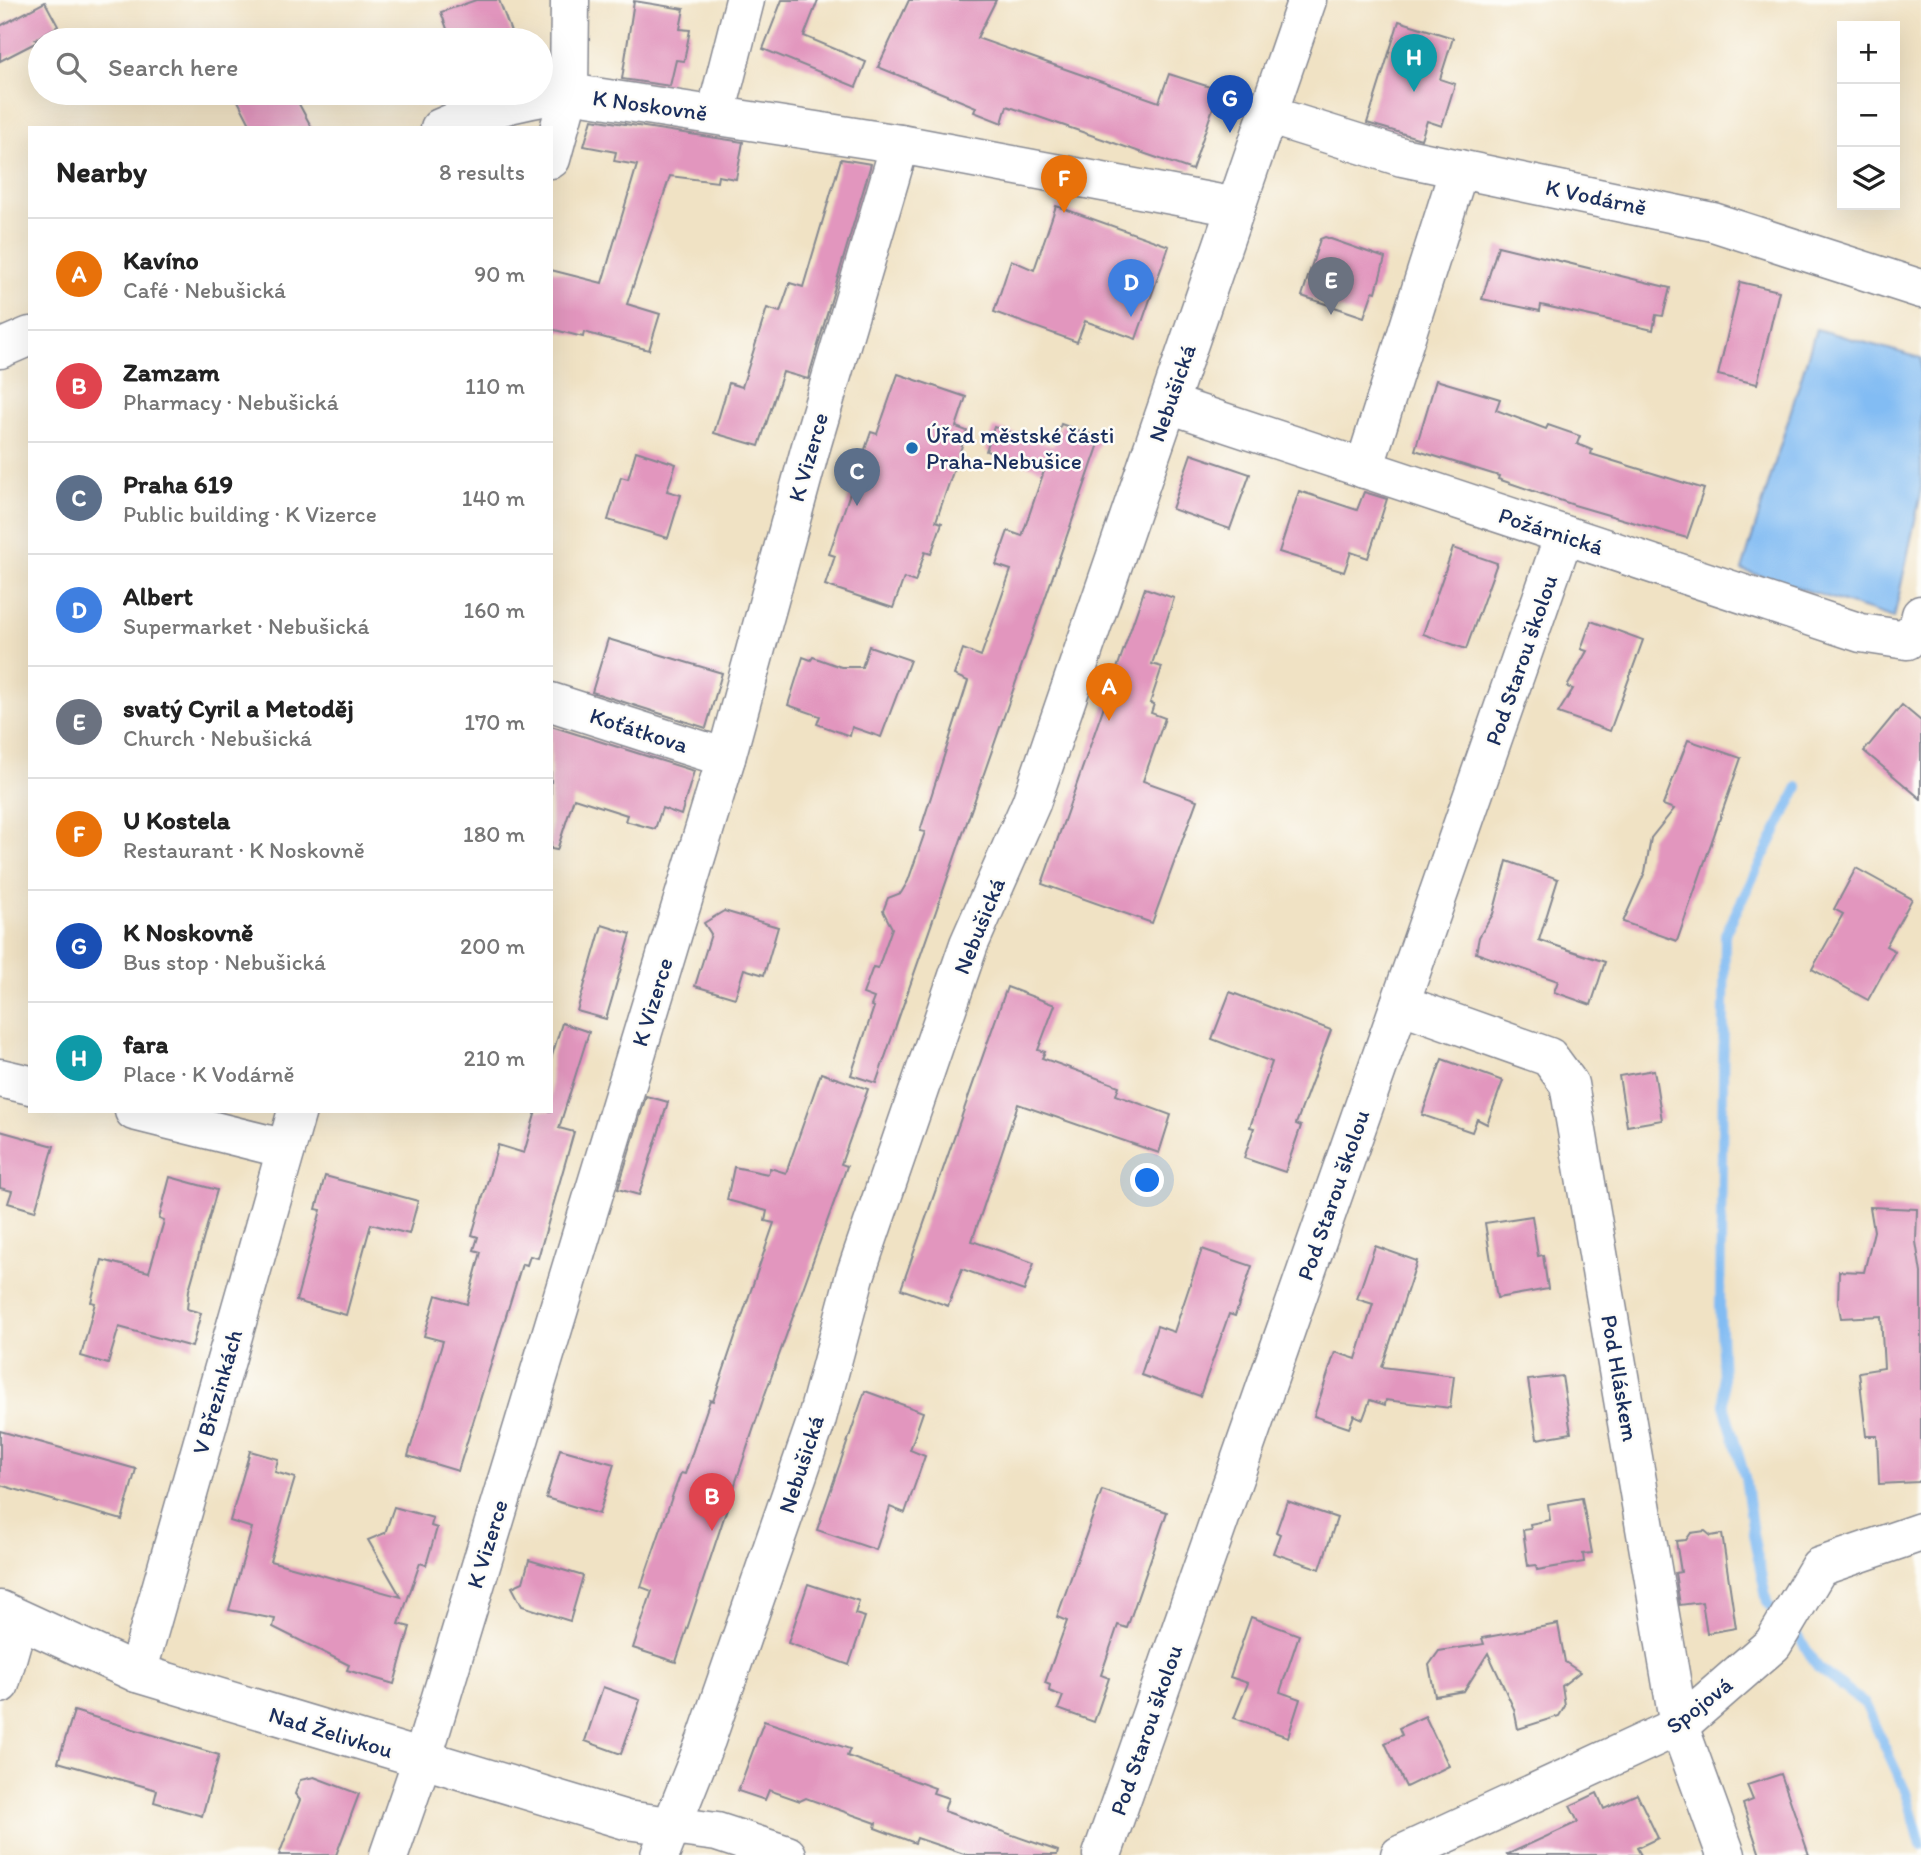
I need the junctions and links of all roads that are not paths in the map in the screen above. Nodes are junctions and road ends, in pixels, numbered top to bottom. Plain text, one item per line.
1 (570, 0) edge
2 (745, 0) edge
3 (1307, 0) edge
4 (569, 93) junction
5 (553, 95) edge
6 (501, 105) edge
7 (716, 114) junction
8 (1268, 115) junction
9 (444, 126) edge
10 (900, 144) junction
11 (553, 152) edge
12 (1459, 169) junction
13 (1236, 207) junction
14 (1921, 289) edge
15 (28, 337) edge
16 (0, 349) edge
17 (1168, 404) junction
18 (1364, 469) junction
19 (1564, 535) junction
20 (1921, 615) edge
21 (553, 703) edge
22 (726, 758) junction
23 (1400, 1004) junction
24 (0, 1078) edge
25 (28, 1085) edge
26 (142, 1113) edge
27 (296, 1113) edge
28 (286, 1149) junction
29 (1921, 1532) edge
30 (9, 1615) edge
31 (137, 1673) junction
32 (0, 1684) edge
33 (1679, 1726) junction
34 (422, 1760) junction
35 (666, 1841) edge
36 (389, 1855) edge
37 (787, 1855) edge
38 (1102, 1855) edge
39 (1400, 1855) edge
40 (1726, 1855) edge

1 - 4 street
2 - 7 street
3 - 8 street, Nebušická
4 - 5 street, K Noskovně
4 - 7 street, K Noskovně
4 - 11 street
6 - 9 street, K Noskovně
7 - 10 street, K Noskovně
8 - 12 street, K Vodárně
8 - 13 street, Nebušická
10 - 13 street, K Noskovně
10 - 22 street, K Vizerce
12 - 14 street, K Vodárně
12 - 18 street
13 - 17 street, Nebušická
15 - 16 street
17 - 18 street, Požárnická
17 - 35 street, Nebušická
18 - 19 street, Požárnická
19 - 20 street, Požárnická
19 - 23 street, Pod Starou školou
21 - 22 street, Koťátkova
22 - 34 street, K Vizerce
23 - 33 street, Pod Hláskem
23 - 38 street, Pod Starou školou
24 - 25 street
26 - 28 street
27 - 28 street, V Březinkách
28 - 31 street, V Březinkách
29 - 33 street, Spojová
30 - 31 street, Nad Želivkou
30 - 32 street
31 - 34 street, Nad Želivkou
33 - 39 street, Spojová
33 - 40 street, Pod Hláskem
34 - 35 street, Nad Želivkou
34 - 36 street, K Vizerce
35 - 37 street, Nad Želivkou

